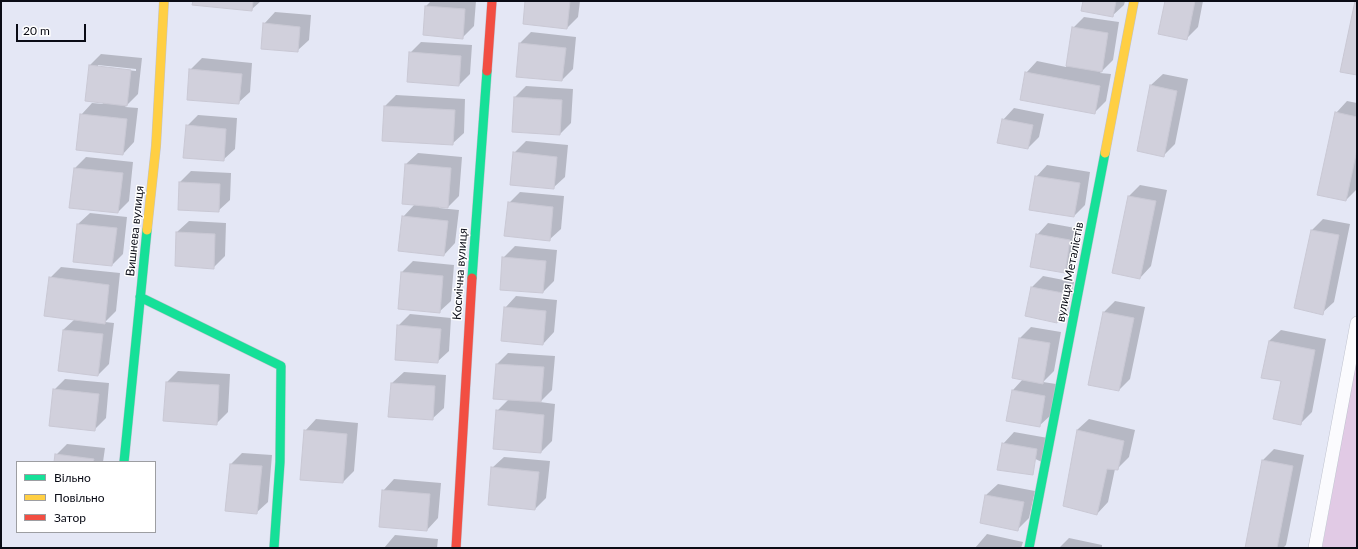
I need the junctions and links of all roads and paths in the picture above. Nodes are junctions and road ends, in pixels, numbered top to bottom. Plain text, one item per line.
1 (164, 1) edge
2 (492, 1) edge
3 (1134, 1) edge
4 (140, 297) junction
5 (1357, 323) edge
6 (124, 461) edge
7 (274, 548) edge
8 (456, 548) edge
9 (1029, 548) edge
10 (1315, 548) edge

1 - 4 street, Вишнева вулиця
2 - 8 street, Космічна вулиця
3 - 9 street, вулиця Металістів
4 - 6 street, Вишнева вулиця
4 - 7 street
5 - 10 lane

